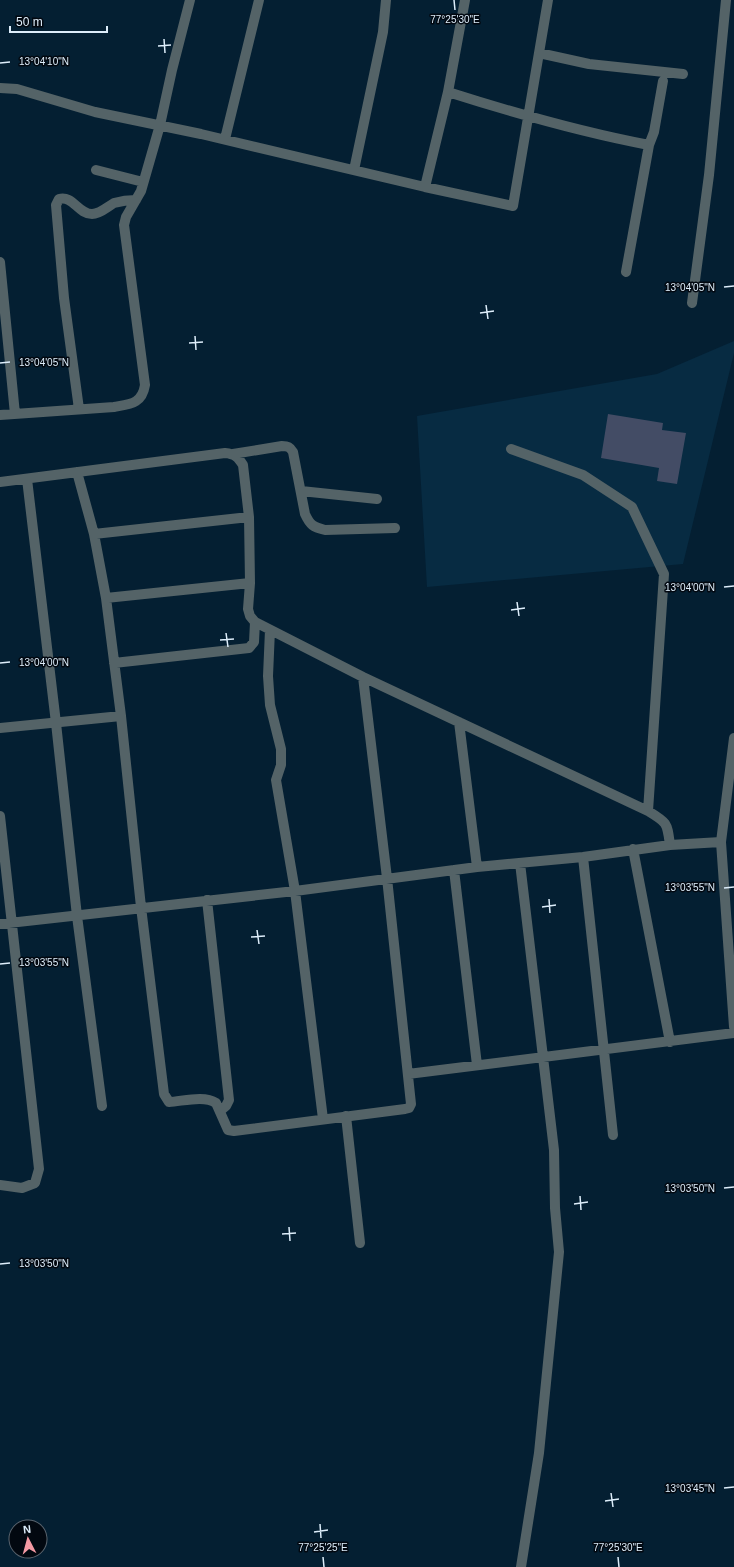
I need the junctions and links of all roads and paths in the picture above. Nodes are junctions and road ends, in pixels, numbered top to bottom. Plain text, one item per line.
1 (190, 0) edge
2 (259, 0) edge
3 (386, 0) edge
4 (465, 0) edge
5 (548, 0) edge
6 (726, 0) edge
7 (539, 53) junction
8 (683, 74) dead end
9 (663, 81) dead end
10 (0, 88) edge
11 (448, 92) junction
12 (529, 117) junction
13 (160, 125) junction
14 (225, 139) junction
15 (649, 145) junction
16 (96, 170) dead end
17 (354, 170) junction
18 (143, 182) junction
19 (425, 186) junction
20 (136, 200) junction
21 (0, 262) edge
22 (626, 272) dead end
23 (692, 303) dead end
24 (79, 409) junction
25 (16, 414) junction
26 (0, 415) edge
27 (511, 449) dead end
28 (233, 454) junction
29 (78, 472) junction
30 (27, 479) junction
31 (0, 482) edge
32 (301, 491) junction
33 (377, 499) dead end
34 (249, 517) junction
35 (395, 528) dead end
36 (94, 534) junction
37 (250, 583) junction
38 (106, 598) junction
39 (255, 622) junction
40 (270, 630) junction
41 (114, 663) junction
42 (363, 677) junction
43 (121, 716) junction
44 (459, 722) junction
45 (56, 723) junction
46 (0, 728) edge
47 (734, 738) edge
48 (648, 811) junction
49 (0, 816) edge
50 (721, 842) junction
51 (670, 845) junction
52 (633, 849) junction
53 (583, 857) junction
54 (520, 863) junction
55 (478, 867) junction
56 (454, 870) junction
57 (387, 878) junction
58 (295, 891) junction
59 (207, 900) junction
60 (141, 907) junction
61 (77, 916) junction
62 (12, 923) junction
63 (0, 924) edge
64 (734, 1027) edge
65 (734, 1034) edge
66 (670, 1042) junction
67 (604, 1050) junction
68 (542, 1057) junction
69 (477, 1065) junction
70 (408, 1074) junction
71 (102, 1106) dead end
72 (220, 1111) junction
73 (346, 1116) junction
74 (323, 1119) junction
75 (613, 1135) dead end
76 (0, 1185) edge
77 (360, 1243) dead end
78 (521, 1567) edge

1 - 13 street
2 - 14 street
3 - 17 street
4 - 11 street
5 - 7 street
6 - 23 street
7 - 8 street
7 - 12 street
9 - 15 street
10 - 13 street
11 - 12 street
11 - 19 street
12 - 15 street
12 - 19 street
13 - 14 street
13 - 18 street
14 - 17 street
15 - 22 street
16 - 18 street
17 - 19 street
18 - 20 street
20 - 24 street
20 - 24 street
21 - 25 street
24 - 25 street
25 - 26 street
27 - 48 street
28 - 29 street
28 - 32 street
28 - 34 street
29 - 30 street
29 - 36 street
30 - 31 street
30 - 45 street
32 - 33 street
32 - 35 street
34 - 36 street
34 - 37 street
36 - 38 street
37 - 38 street
37 - 39 street
38 - 41 street
39 - 40 street
39 - 41 street
40 - 42 street
40 - 58 street
41 - 43 street
42 - 44 street
42 - 57 street
43 - 45 street
43 - 60 street
44 - 48 street
44 - 55 street
45 - 46 street
45 - 61 street
47 - 50 street
48 - 51 street
49 - 62 street
50 - 51 street
50 - 64 street
51 - 52 street
52 - 53 street
52 - 66 street
53 - 54 street
53 - 67 street
54 - 55 street
54 - 68 street
55 - 56 street
56 - 57 street
56 - 69 street
57 - 58 street
57 - 70 street
58 - 59 street
58 - 74 street
59 - 60 street
59 - 72 street
60 - 61 street
60 - 72 street
61 - 62 street
61 - 71 street
62 - 63 street
62 - 76 street
65 - 66 street
66 - 67 street
67 - 68 street
67 - 75 street
68 - 69 street
68 - 78 street
69 - 70 street
70 - 73 street
72 - 74 street
73 - 74 street
73 - 77 street

